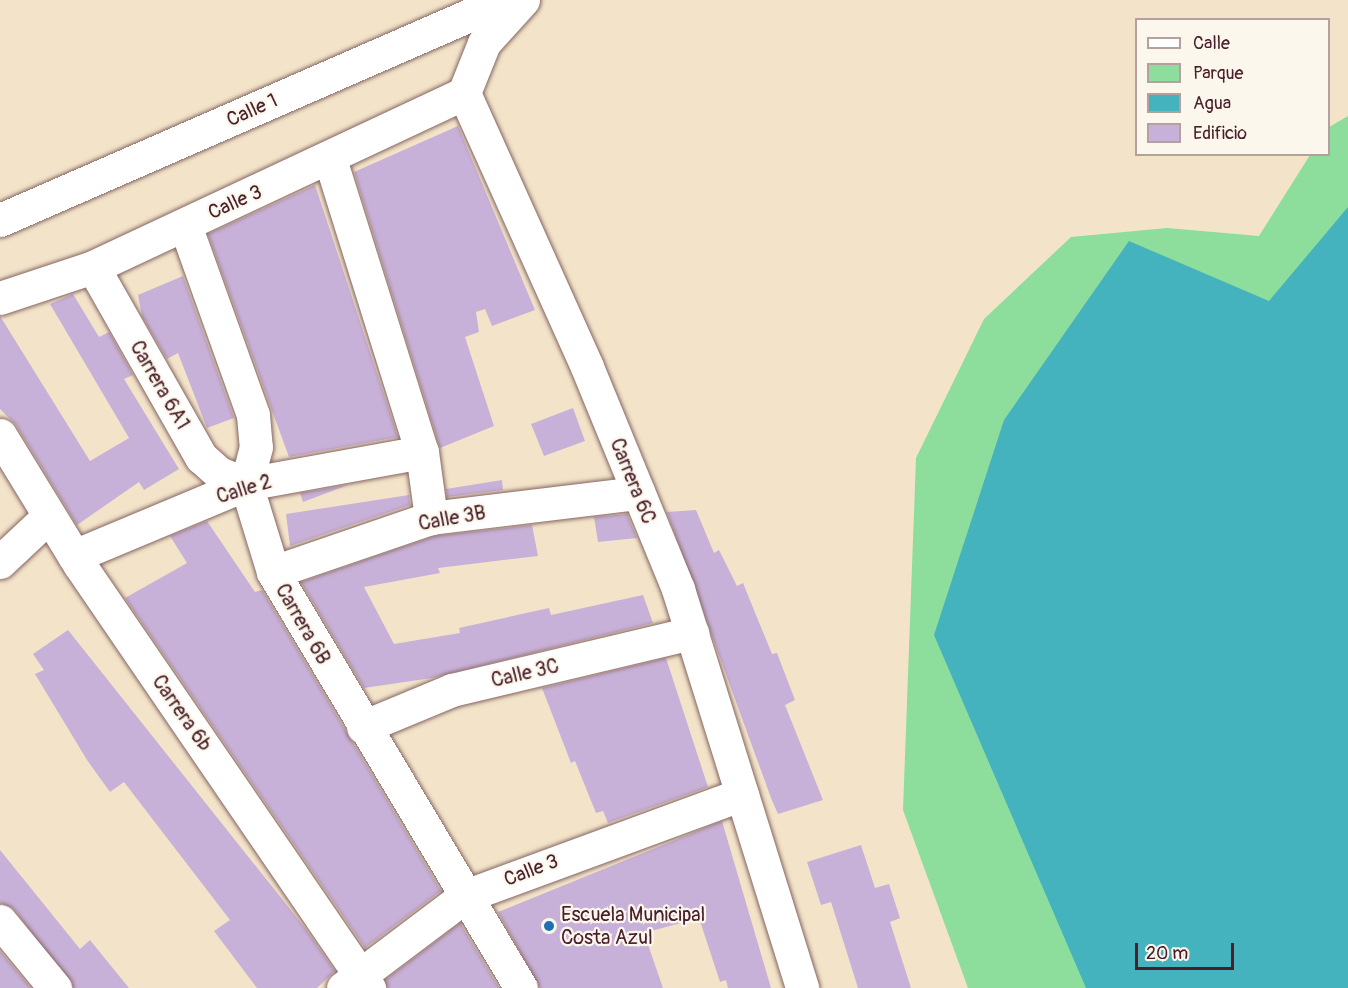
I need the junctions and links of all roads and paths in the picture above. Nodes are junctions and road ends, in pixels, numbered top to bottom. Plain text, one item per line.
1 (504, 0) edge
2 (523, 0) edge
3 (464, 93) junction
4 (330, 159) junction
5 (0, 220) edge
6 (185, 225) junction
7 (93, 267) junction
8 (0, 298) edge
9 (0, 435) edge
10 (422, 453) junction
11 (246, 484) junction
12 (638, 493) junction
13 (49, 516) junction
14 (430, 518) junction
15 (74, 556) junction
16 (0, 562) edge
17 (273, 572) junction
18 (692, 633) junction
19 (363, 727) junction
20 (742, 794) junction
21 (465, 896) junction
22 (0, 921) edge
23 (358, 984) edge
24 (54, 988) edge
25 (521, 988) edge
26 (802, 988) edge

1 - 5 street, Calle 1
2 - 3 street
3 - 4 street, Calle 3
3 - 12 street, Carrera 6C
4 - 6 street, Calle 3
4 - 10 street
6 - 7 street, Calle 3
6 - 11 street
7 - 8 street, Calle 3
7 - 11 street, Carrera 6A1
9 - 13 street, Carrera 6b
10 - 11 street, Calle 2
10 - 14 street
11 - 15 street, Calle 2
11 - 17 street, Carrera 6B
12 - 14 street, Calle 3B
12 - 18 street, Carrera 6C
13 - 15 street, Carrera 6b
13 - 16 street
14 - 17 street, Calle 3B
15 - 23 street, Carrera 6b
17 - 19 street, Carrera 6B
18 - 19 street, Calle 3C
18 - 20 street, Carrera 6C
19 - 21 street, Carrera 6B
20 - 21 street, Calle 3
20 - 26 street, Carrera 6C
21 - 23 street, Calle 3
21 - 25 street, Carrera 6B
22 - 24 street

